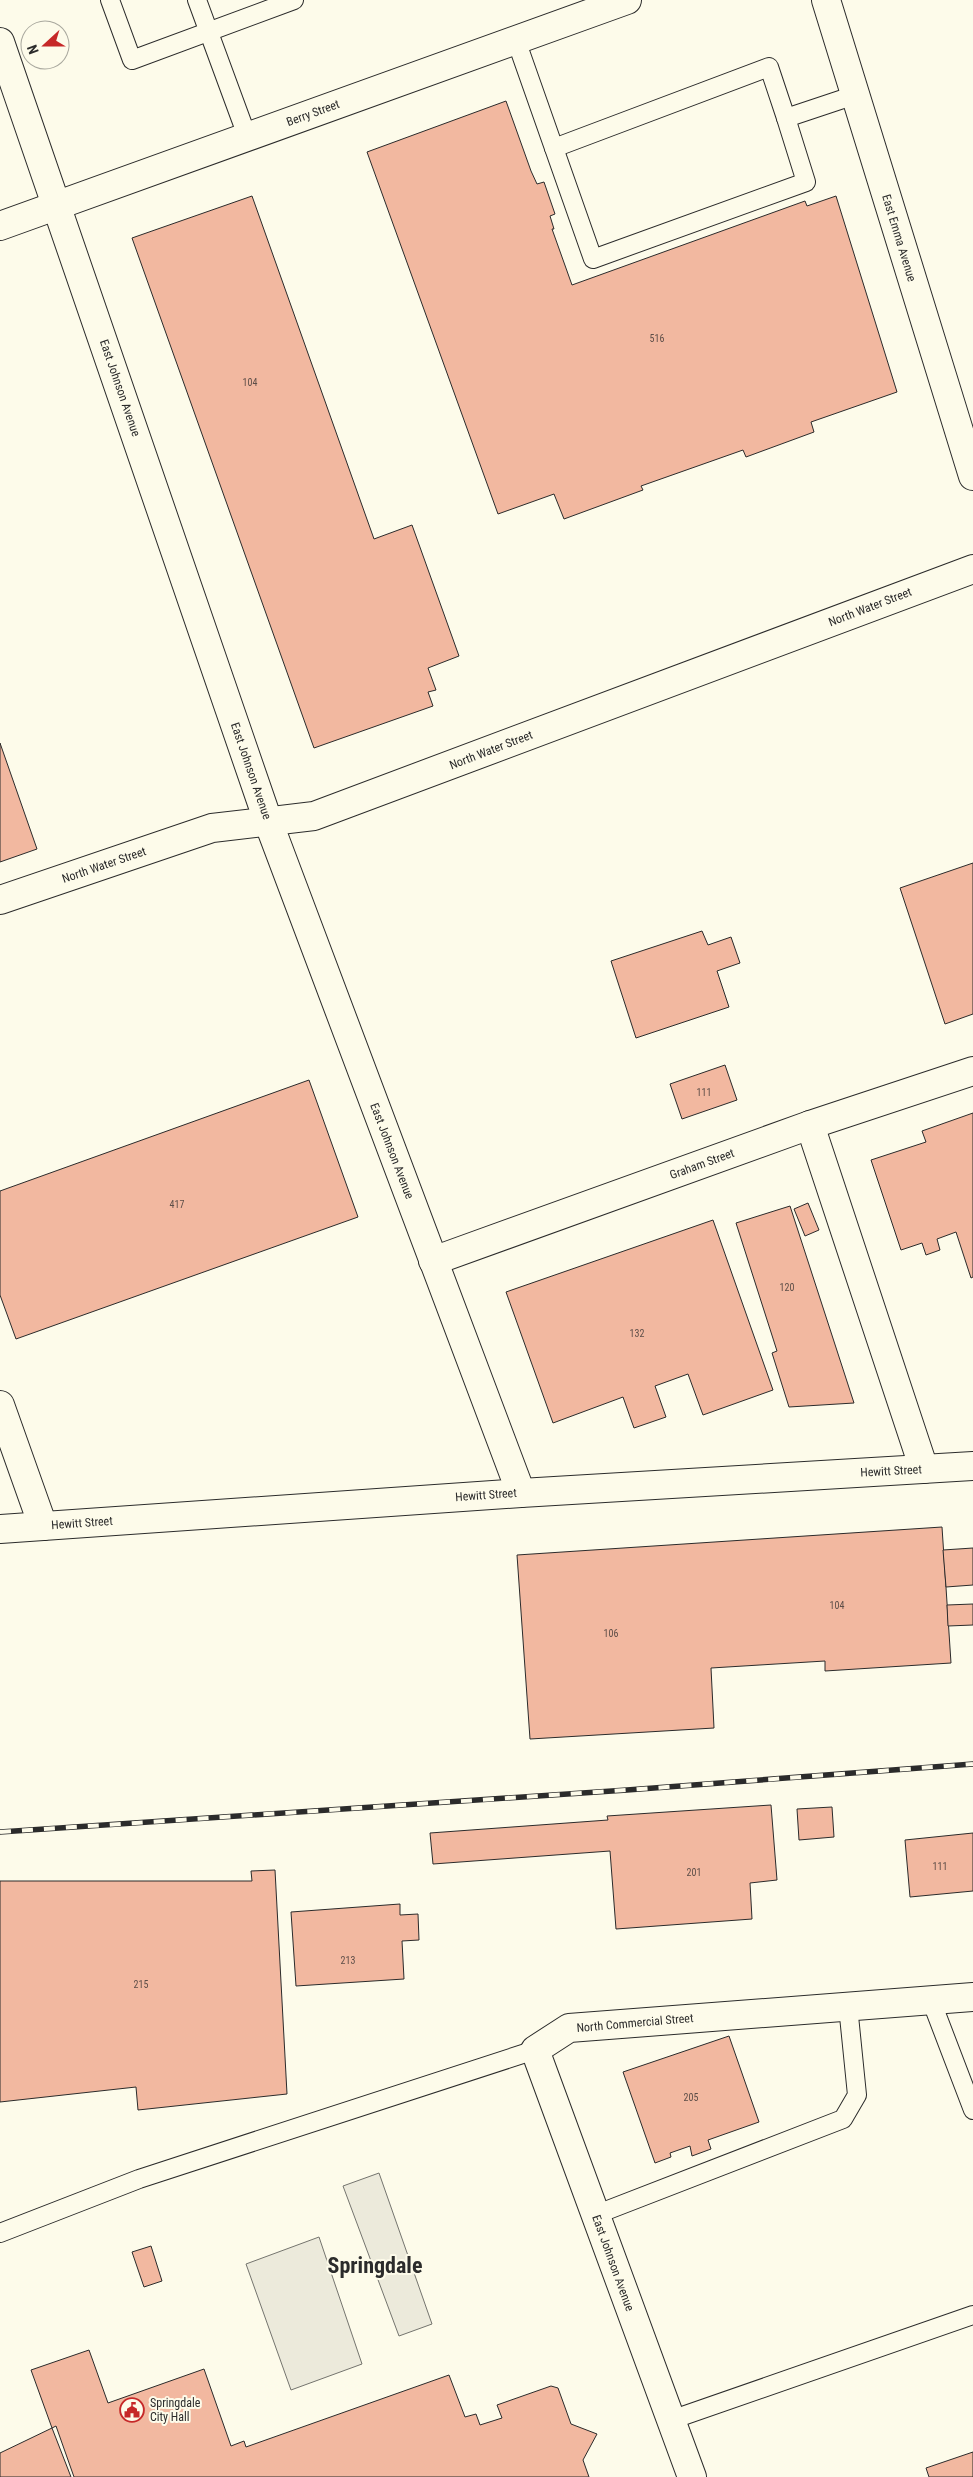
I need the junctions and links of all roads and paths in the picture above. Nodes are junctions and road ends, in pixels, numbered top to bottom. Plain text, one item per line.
1 (110, 0) edge
2 (197, 0) edge
3 (294, 0) edge
4 (627, 0) edge
5 (826, 0) edge
6 (596, 5) edge
7 (209, 32) junction
8 (516, 40) junction
9 (0, 42) edge
10 (855, 95) junction
11 (786, 118) junction
12 (247, 136) junction
13 (554, 148) junction
14 (58, 206) junction
15 (0, 226) edge
16 (973, 476) edge
17 (973, 569) edge
18 (268, 821) junction
19 (0, 900) edge
20 (973, 1071) edge
21 (810, 1126) junction
22 (433, 1261) junction
23 (0, 1405) edge
24 (973, 1466) edge
25 (924, 1469) junction
26 (521, 1493) junction
27 (43, 1526) junction
28 (0, 1530) edge
29 (973, 1997) edge
30 (931, 2000) junction
31 (848, 2006) junction
32 (535, 2050) junction
33 (973, 2110) edge
34 (595, 2215) junction
35 (0, 2233) edge
36 (973, 2315) edge
37 (671, 2420) junction
38 (692, 2477) edge

1 - 7 lane
2 - 7 lane
3 - 7 lane
4 - 6 street, Berry Street
5 - 10 street, East Emma Avenue
6 - 8 street, Berry Street
7 - 12 lane
8 - 12 street, Berry Street
8 - 13 lane
9 - 14 street, East Johnson Avenue
10 - 11 lane
10 - 16 street, East Emma Avenue
11 - 13 lane
11 - 13 lane
12 - 14 street, Berry Street
14 - 15 street, Berry Street
14 - 18 street, East Johnson Avenue
17 - 18 street, North Water Street
18 - 19 street, North Water Street
18 - 22 street, East Johnson Avenue
20 - 21 street, Graham Street
21 - 22 street, Graham Street
21 - 25 street
22 - 26 street, East Johnson Avenue
23 - 27 street
24 - 25 street, Hewitt Street
25 - 26 street, Hewitt Street
26 - 27 street, Hewitt Street
27 - 28 street, Hewitt Street
29 - 30 street, North Commercial Street
30 - 31 street, North Commercial Street
30 - 33 lane
31 - 32 street, North Commercial Street
31 - 34 lane
32 - 34 street, East Johnson Avenue
32 - 35 lane, North Commercial Street
34 - 37 street, East Johnson Avenue
36 - 37 lane
37 - 38 street, East Johnson Avenue

